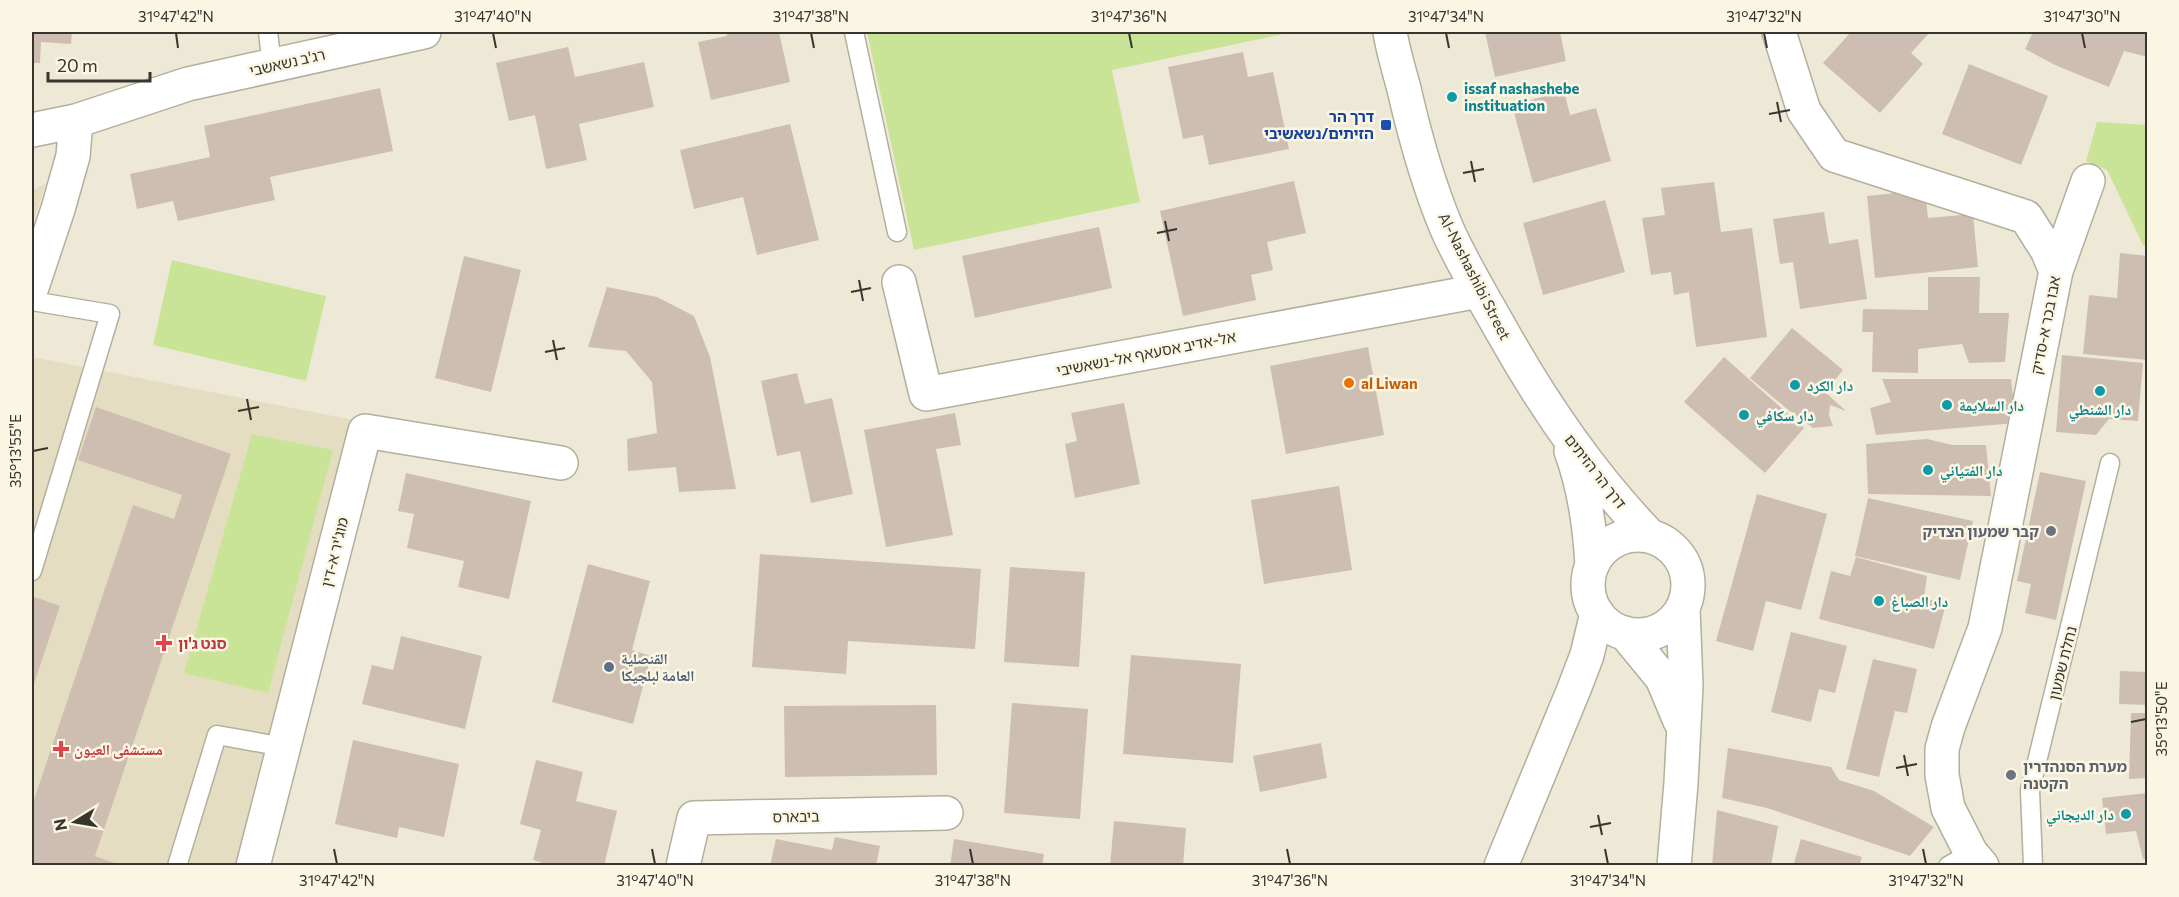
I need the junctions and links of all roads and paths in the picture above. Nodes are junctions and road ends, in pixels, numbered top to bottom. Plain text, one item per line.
1 (268, 32) edge
2 (424, 32) edge
3 (854, 32) edge
4 (1779, 32) edge
5 (1390, 35) edge
6 (272, 66) junction
7 (76, 121) junction
8 (32, 130) edge
9 (2088, 182) dead end
10 (897, 232) dead end
11 (2056, 271) junction
12 (899, 282) dead end
13 (32, 287) edge
14 (1479, 291) junction
15 (32, 301) edge
16 (1563, 430) junction
17 (561, 463) dead end
18 (2110, 463) dead end
19 (1650, 536) junction
20 (1592, 566) junction
21 (32, 571) edge
22 (1683, 608) junction
23 (1597, 613) junction
24 (1624, 633) junction
25 (1683, 738) junction
26 (284, 747) junction
27 (946, 813) dead end
28 (1967, 862) edge
29 (177, 866) edge
30 (253, 866) edge
31 (683, 866) edge
32 (1501, 866) edge
33 (1674, 866) edge
34 (2033, 866) edge

1 - 6 lane
2 - 6 street, רג'ב נשאשבי
3 - 10 lane
4 - 11 street, אבו בכר א-סדיק
5 - 14 street, Al-Nashashibi Street
6 - 7 street, רג'ב נשאשבי
7 - 8 street, רג'ב נשאשבי
7 - 13 street
9 - 11 street
11 - 28 street, אבו בכר א-סדיק
12 - 14 street, אל-אדיב אסעאף אל-נשאשיבי
14 - 16 street, Al-Nashashibi Street
15 - 21 lane
16 - 19 street, דרך הר הזיתים
16 - 20 street, דרך הר הזיתים
17 - 26 street, מוג'יר א-דין
18 - 34 lane, נחלת שמעון
19 - 20 street
19 - 22 street
20 - 23 street
22 - 24 street
22 - 25 street
23 - 24 street
23 - 32 street
24 - 25 street
25 - 33 street
26 - 29 lane
26 - 30 street, מוג'יר א-דין
27 - 31 street, ביבארס

